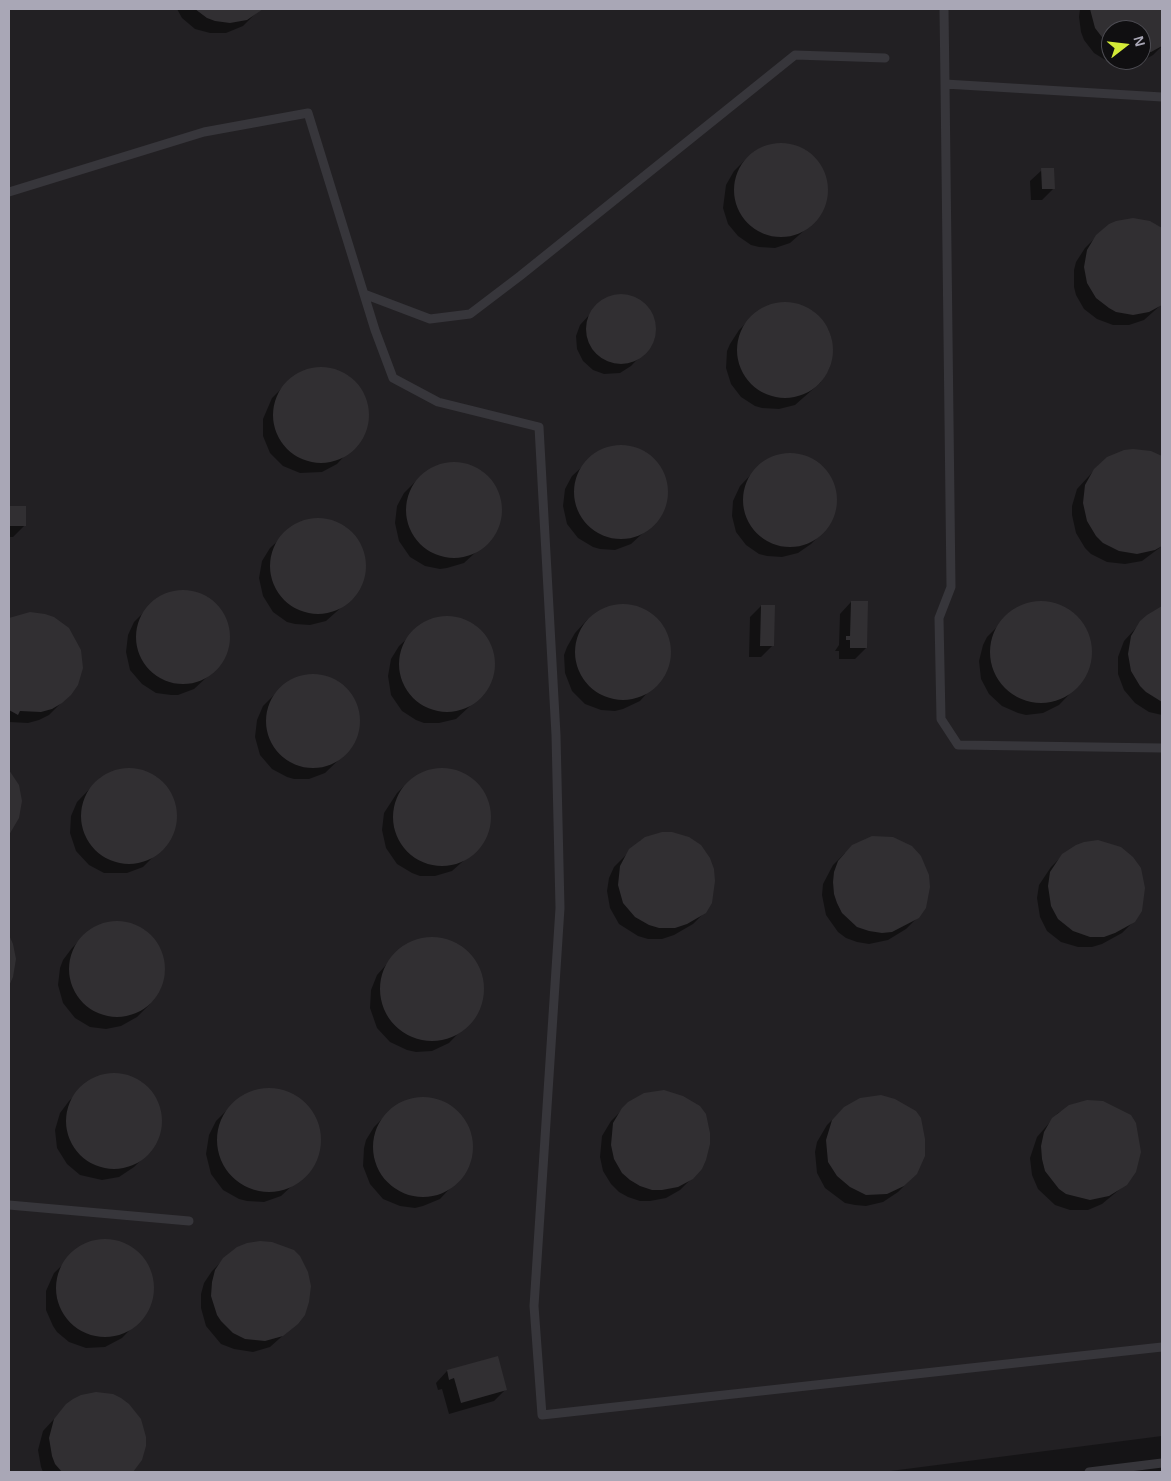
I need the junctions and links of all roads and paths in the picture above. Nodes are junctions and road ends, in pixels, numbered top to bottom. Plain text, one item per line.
1 (944, 9) edge
2 (885, 58) dead end
3 (945, 84) junction
4 (1162, 97) edge
5 (9, 192) edge
6 (364, 294) junction
7 (1162, 748) edge
8 (9, 1205) edge
9 (189, 1221) dead end
10 (1162, 1347) edge
11 (1162, 1464) edge
12 (1089, 1472) edge

1 - 3 lane
2 - 6 lane
3 - 4 lane
3 - 7 lane
5 - 6 lane
6 - 10 lane
8 - 9 lane
11 - 12 lane

